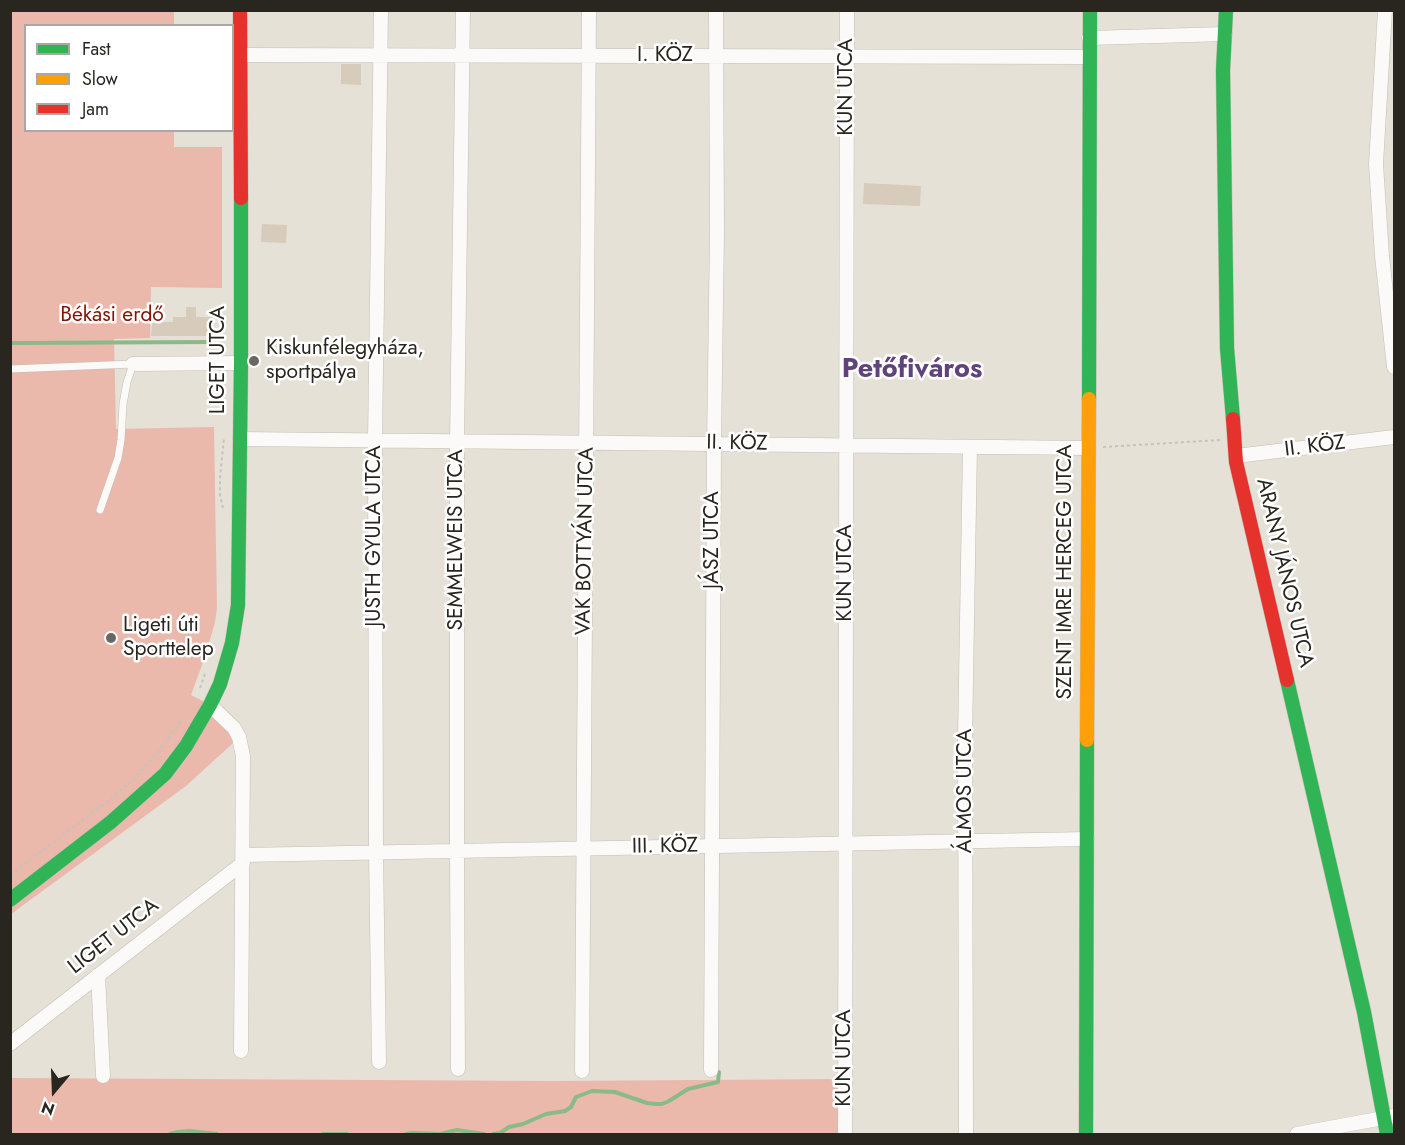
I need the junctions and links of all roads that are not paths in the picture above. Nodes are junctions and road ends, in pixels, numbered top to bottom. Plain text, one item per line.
1 (240, 10) edge
2 (381, 10) edge
3 (463, 10) edge
4 (589, 10) edge
5 (716, 10) edge
6 (847, 10) edge
7 (1090, 10) edge
8 (1226, 10) edge
9 (1385, 10) edge
10 (1225, 34) junction
11 (1089, 38) junction
12 (240, 55) junction
13 (381, 56) junction
14 (462, 56) junction
15 (589, 56) junction
16 (716, 56) junction
17 (847, 56) junction
18 (1089, 57) junction
19 (241, 363) junction
20 (133, 364) junction
21 (1395, 367) edge
22 (10, 369) edge
23 (1395, 437) edge
24 (240, 439) junction
25 (375, 441) junction
26 (457, 441) junction
27 (587, 443) junction
28 (714, 444) junction
29 (846, 445) junction
30 (970, 447) junction
31 (1088, 448) junction
32 (1236, 456) junction
33 (100, 510) dead end
34 (210, 705) junction
35 (1087, 839) junction
36 (966, 842) junction
37 (845, 844) junction
38 (712, 846) junction
39 (583, 849) junction
40 (457, 851) junction
41 (376, 852) junction
42 (243, 859) junction
43 (10, 900) edge
44 (98, 975) junction
45 (10, 1044) edge
46 (241, 1051) dead end
47 (380, 1062) dead end
48 (458, 1069) dead end
49 (711, 1070) dead end
50 (582, 1071) dead end
51 (103, 1076) dead end
52 (1389, 1117) edge
53 (845, 1134) edge
54 (966, 1134) edge
55 (1086, 1134) edge
56 (1297, 1134) edge
57 (1387, 1134) edge

1 - 12 street, LIGET UTCA
2 - 13 street, JUSTH GYULA UTCA
3 - 14 street, SEMMELWEIS UTCA
4 - 15 street, VAK BOTTYÁN UTCA
5 - 16 street, JÁSZ UTCA
6 - 17 street, KUN UTCA
7 - 11 street, SZENT IMRE HERCEG UTCA
8 - 10 street, ARANY JÁNOS UTCA
9 - 21 street
10 - 11 street
10 - 32 street, ARANY JÁNOS UTCA
11 - 18 street, SZENT IMRE HERCEG UTCA
12 - 13 street, I. KÖZ
12 - 19 street, LIGET UTCA
13 - 14 street, I. KÖZ
13 - 25 street, JUSTH GYULA UTCA
14 - 15 street, I. KÖZ
14 - 26 street, SEMMELWEIS UTCA
15 - 16 street, I. KÖZ
15 - 27 street, VAK BOTTYÁN UTCA
16 - 17 street, I. KÖZ
16 - 28 street, JÁSZ UTCA
17 - 18 street, I. KÖZ
17 - 29 street, KUN UTCA
18 - 31 street, SZENT IMRE HERCEG UTCA
19 - 20 street
19 - 24 street, LIGET UTCA
20 - 22 lane
20 - 33 lane
23 - 32 street, II. KÖZ
24 - 25 street, II. KÖZ
24 - 34 street, LIGET UTCA
25 - 26 street, II. KÖZ
25 - 41 street, JUSTH GYULA UTCA
26 - 27 street, II. KÖZ
26 - 40 street, SEMMELWEIS UTCA
27 - 28 street, II. KÖZ
27 - 39 street, VAK BOTTYÁN UTCA
28 - 29 street, II. KÖZ
28 - 38 street, JÁSZ UTCA
29 - 30 street, II. KÖZ
29 - 37 street, KUN UTCA
30 - 31 street, II. KÖZ
30 - 36 street, ÁLMOS UTCA
31 - 35 street, SZENT IMRE HERCEG UTCA
32 - 52 street, ARANY JÁNOS UTCA
34 - 42 street
34 - 43 street, LIGET UTCA
35 - 36 street, III. KÖZ
35 - 55 street, SZENT IMRE HERCEG UTCA
36 - 37 street, III. KÖZ
36 - 54 street, ÁLMOS UTCA
37 - 38 street, III. KÖZ
37 - 53 street, KUN UTCA
38 - 39 street, III. KÖZ
38 - 49 street, JÁSZ UTCA
39 - 40 street, III. KÖZ
39 - 50 street, VAK BOTTYÁN UTCA
40 - 41 street, III. KÖZ
40 - 48 street, SEMMELWEIS UTCA
41 - 42 street, III. KÖZ
41 - 47 street, JUSTH GYULA UTCA
42 - 44 street, LIGET UTCA
42 - 46 street
44 - 45 street, LIGET UTCA
44 - 51 street
52 - 56 street
52 - 57 street, ARANY JÁNOS UTCA

